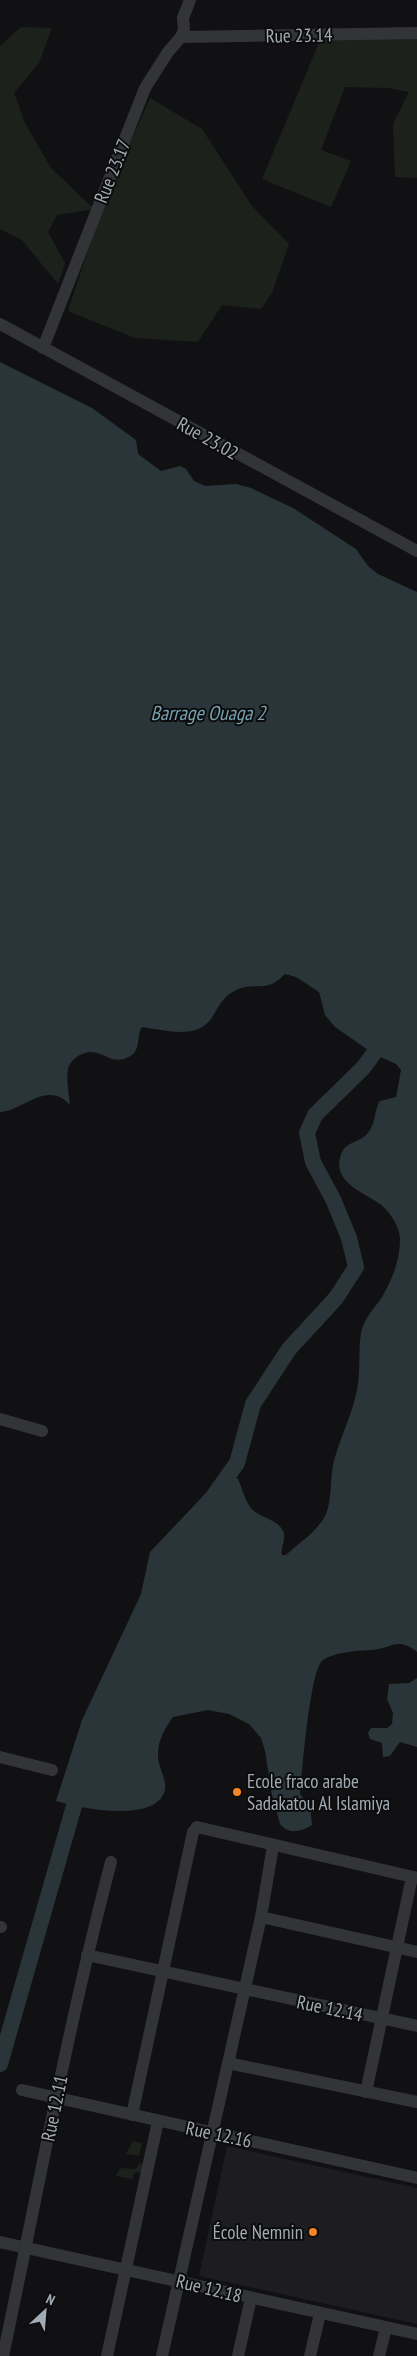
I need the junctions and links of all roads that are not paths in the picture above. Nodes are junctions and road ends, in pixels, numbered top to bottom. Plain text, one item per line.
1 (190, 0) edge
2 (417, 33) edge
3 (181, 37) junction
4 (0, 324) edge
5 (43, 348) junction
6 (417, 551) edge
7 (0, 1419) edge
8 (42, 1431) dead end
9 (0, 1757) edge
10 (52, 1770) dead end
11 (273, 1846) junction
12 (112, 1862) dead end
13 (414, 1877) edge
14 (261, 1918) junction
15 (397, 1948) junction
16 (417, 1952) edge
17 (87, 1955) junction
18 (164, 1972) junction
19 (244, 1989) junction
20 (381, 2019) junction
21 (417, 2026) edge
22 (228, 2063) junction
23 (22, 2090) dead end
24 (366, 2092) junction
25 (56, 2097) junction
26 (417, 2102) edge
27 (132, 2115) junction
28 (158, 2121) junction
29 (213, 2132) junction
30 (417, 2178) edge
31 (0, 2242) edge
32 (26, 2246) junction
33 (127, 2268) junction
34 (178, 2280) junction
35 (251, 2298) junction
36 (320, 2314) junction
37 (386, 2328) junction
38 (417, 2334) edge
39 (3, 2356) edge
40 (107, 2356) edge
41 (162, 2356) edge
42 (238, 2356) edge
43 (310, 2356) edge
44 (379, 2356) edge

1 - 3 street, Rue 23.17
2 - 3 street, Rue 23.14
3 - 5 street, Rue 23.17
4 - 5 street, Rue 23.02
5 - 6 street, Rue 23.02
7 - 8 street
9 - 10 street
11 - 13 street
11 - 14 street
11 - 18 street
12 - 17 street, Rue 12.11
13 - 15 street
14 - 15 street
14 - 19 street
15 - 16 street
15 - 20 street
17 - 18 street, Rue 12.14
17 - 25 street, Rue 12.11
18 - 19 street, Rue 12.14
18 - 27 street
19 - 20 street, Rue 12.14
19 - 22 street
20 - 21 street, Rue 12.14
20 - 24 street
22 - 24 street
22 - 29 street
23 - 25 street, Rue 12.16
24 - 26 street
25 - 27 street, Rue 12.16
25 - 32 street, Rue 12.11
27 - 28 street, Rue 12.16
28 - 29 street, Rue 12.16
28 - 33 street
29 - 30 street, Rue 12.16
29 - 34 street
31 - 32 street, Rue 12.18
32 - 33 street, Rue 12.18
32 - 39 street, Rue 12.11
33 - 34 street, Rue 12.18
33 - 40 street
34 - 35 street, Rue 12.18
34 - 41 street
35 - 36 street, Rue 12.18
35 - 42 street
36 - 37 street, Rue 12.18
36 - 43 street
37 - 38 street, Rue 12.18
37 - 44 street

